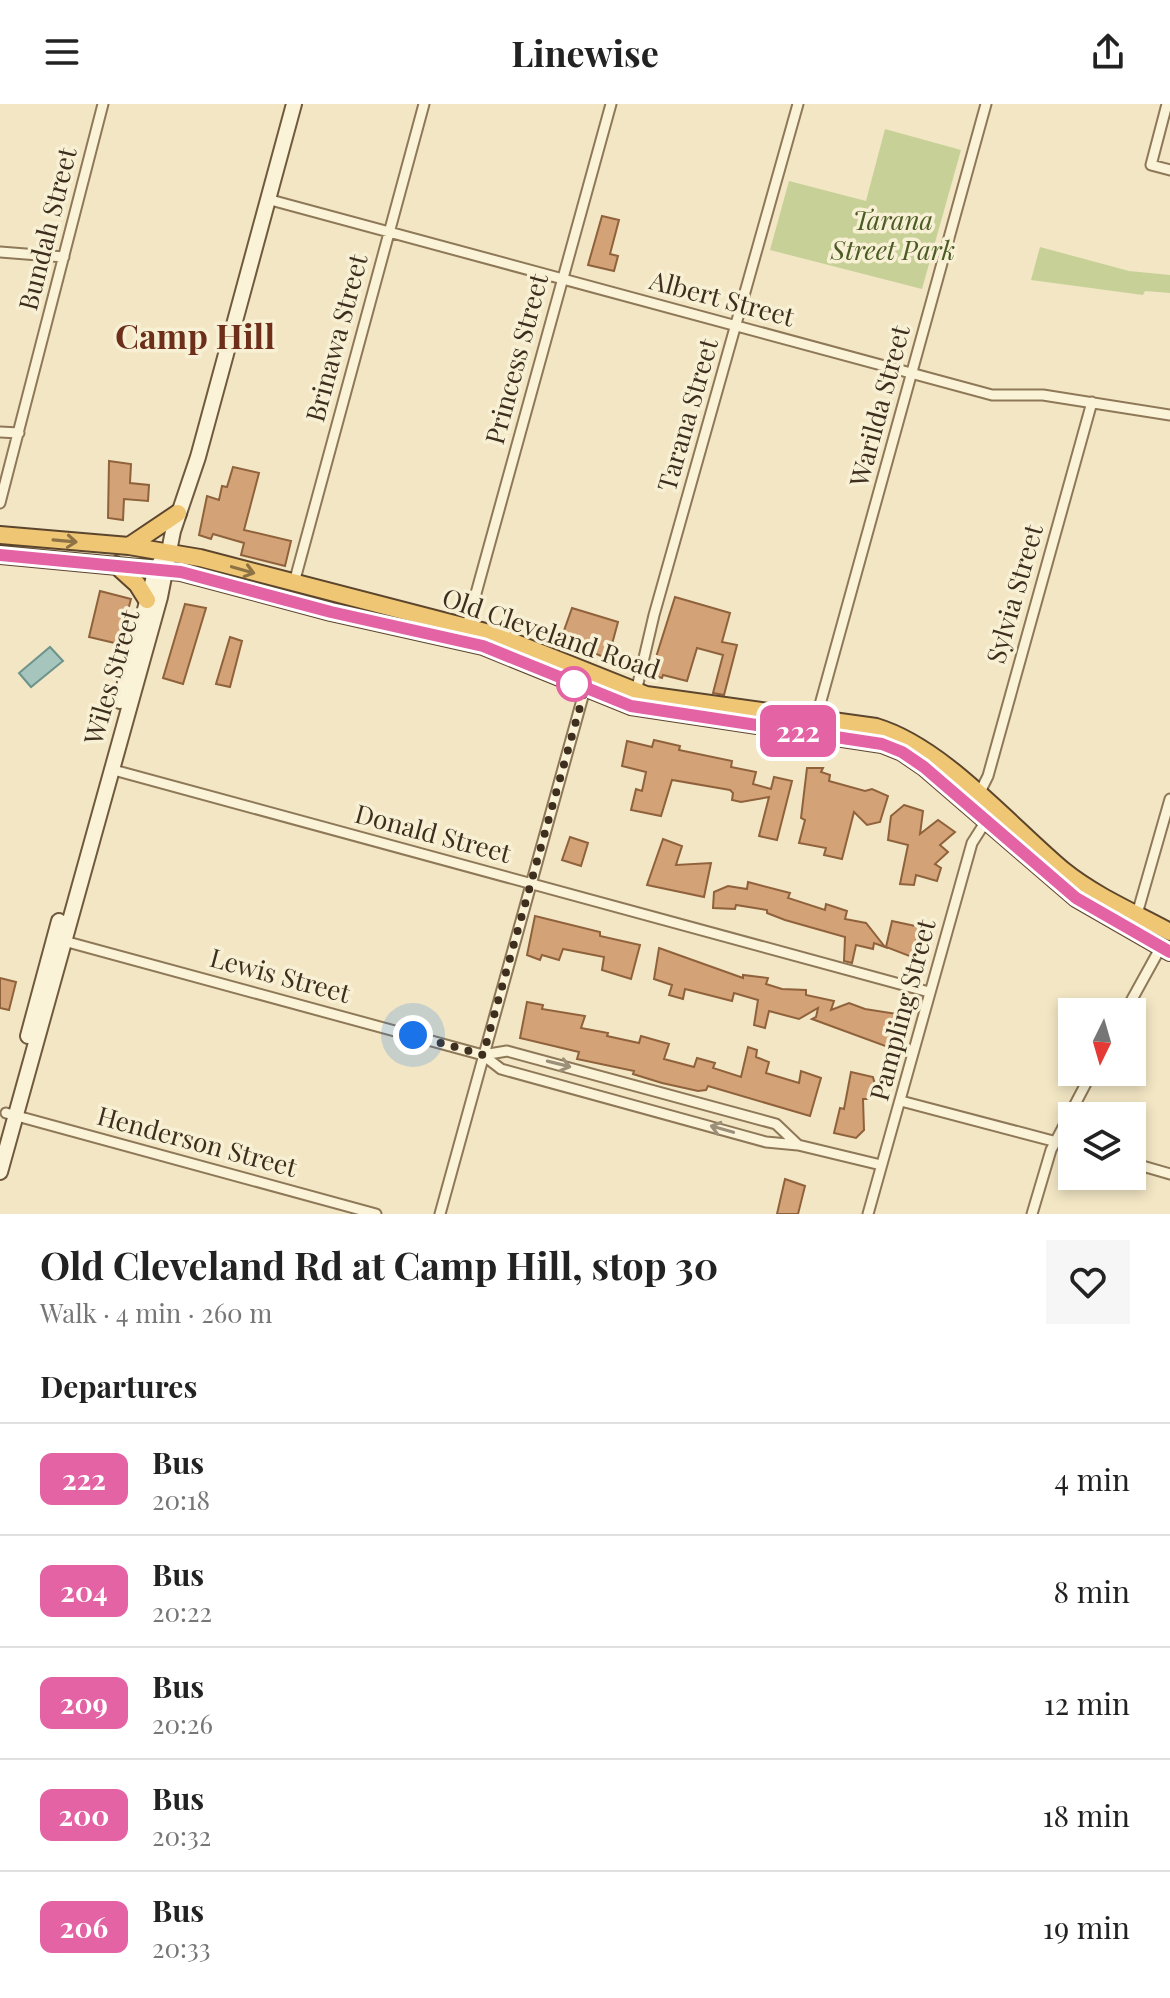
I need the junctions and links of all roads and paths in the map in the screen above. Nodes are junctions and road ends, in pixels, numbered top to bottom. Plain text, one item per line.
1 (103, 104) edge
2 (294, 104) edge
3 (424, 104) edge
4 (611, 104) edge
5 (798, 104) edge
6 (986, 104) edge
7 (1167, 104) edge
8 (1170, 170) edge
9 (267, 199) junction
10 (389, 232) junction
11 (0, 252) edge
12 (64, 257) junction
13 (562, 278) junction
14 (736, 325) junction
15 (912, 373) junction
16 (1092, 402) junction
17 (1170, 415) edge
18 (0, 432) edge
19 (19, 433) junction
20 (0, 503) edge
21 (178, 513) junction
22 (0, 535) edge
23 (129, 546) junction
24 (168, 551) junction
25 (0, 555) edge
26 (116, 565) junction
27 (162, 569) junction
28 (293, 584) junction
29 (147, 600) junction
30 (467, 626) junction
31 (585, 689) junction
32 (636, 692) junction
33 (816, 719) junction
34 (110, 769) junction
35 (978, 796) junction
36 (1170, 799) edge
37 (986, 821) junction
38 (531, 884) junction
39 (1137, 914) junction
40 (1168, 940) edge
41 (64, 941) junction
42 (929, 992) junction
43 (1133, 998) edge
44 (483, 1055) junction
45 (1085, 1086) edge
46 (901, 1101) junction
47 (11, 1114) junction
48 (0, 1137) edge
49 (1055, 1142) junction
50 (1058, 1143) edge
51 (798, 1145) junction
52 (881, 1165) junction
53 (1146, 1167) edge
54 (0, 1172) edge
55 (1170, 1174) edge
56 (376, 1214) edge
57 (440, 1214) edge
58 (868, 1214) edge
59 (1032, 1214) edge

1 - 12 street, Bundah Street
2 - 9 main road, Wiles Street
3 - 10 street, Brinawa Street
4 - 13 street, Princess Street
5 - 14 street, Tarana Street
6 - 15 street, Warilda Street
7 - 8 street
9 - 10 street, Albert Street
9 - 21 main road, Wiles Street
10 - 13 street, Albert Street
10 - 28 street, Brinawa Street
11 - 12 street
12 - 19 street, Bundah Street
13 - 14 street, Albert Street
13 - 30 street, Princess Street
14 - 15 street, Albert Street
14 - 32 street, Tarana Street
15 - 16 street, Albert Street
15 - 33 street, Warilda Street
16 - 17 street, Albert Street
16 - 35 street, Sylvia Street
18 - 19 street
19 - 20 street, Bundah Street
21 - 23 highway
21 - 24 main road, Wiles Street
22 -> 23 highway, Old Cleveland Road
23 - 24 highway, Old Cleveland Road
24 - 27 main road, Wiles Street
24 -> 28 highway, Old Cleveland Road
25 - 26 highway, Old Cleveland Road
26 - 27 highway, Old Cleveland Road
26 - 29 highway
27 - 29 main road, Wiles Street
27 - 31 highway, Old Cleveland Road
27 - 34 main road, Wiles Street
28 - 30 highway, Old Cleveland Road
29 - 47 main road, Wiles Street
30 - 32 highway, Old Cleveland Road
31 - 37 highway, Old Cleveland Road
31 - 38 street
32 - 33 highway, Old Cleveland Road
33 - 35 highway, Old Cleveland Road
34 - 38 street, Donald Street
34 - 41 main road, Wiles Street
35 - 39 highway, Old Cleveland Road
36 - 39 street
37 - 40 highway, Old Cleveland Road
37 - 42 street, Pampling Street
38 - 42 street, Donald Street
38 - 44 street
39 - 40 highway, Old Cleveland Road
40 - 43 street
41 - 44 street, Lewis Street
41 - 47 main road, Wiles Street
42 - 46 street, Pampling Street
51 -> 44 street, Lewis Street
44 -> 51 street, Lewis Street
44 - 57 street
45 - 49 street
46 - 49 street
46 - 52 street, Pampling Street
47 - 48 main road, Wiles Street
47 - 54 main road, Wiles Street
47 - 56 street, Henderson Street
49 - 50 street
49 - 59 street
51 - 52 street, Lewis Street
52 - 58 street, Pampling Street
53 - 55 street

